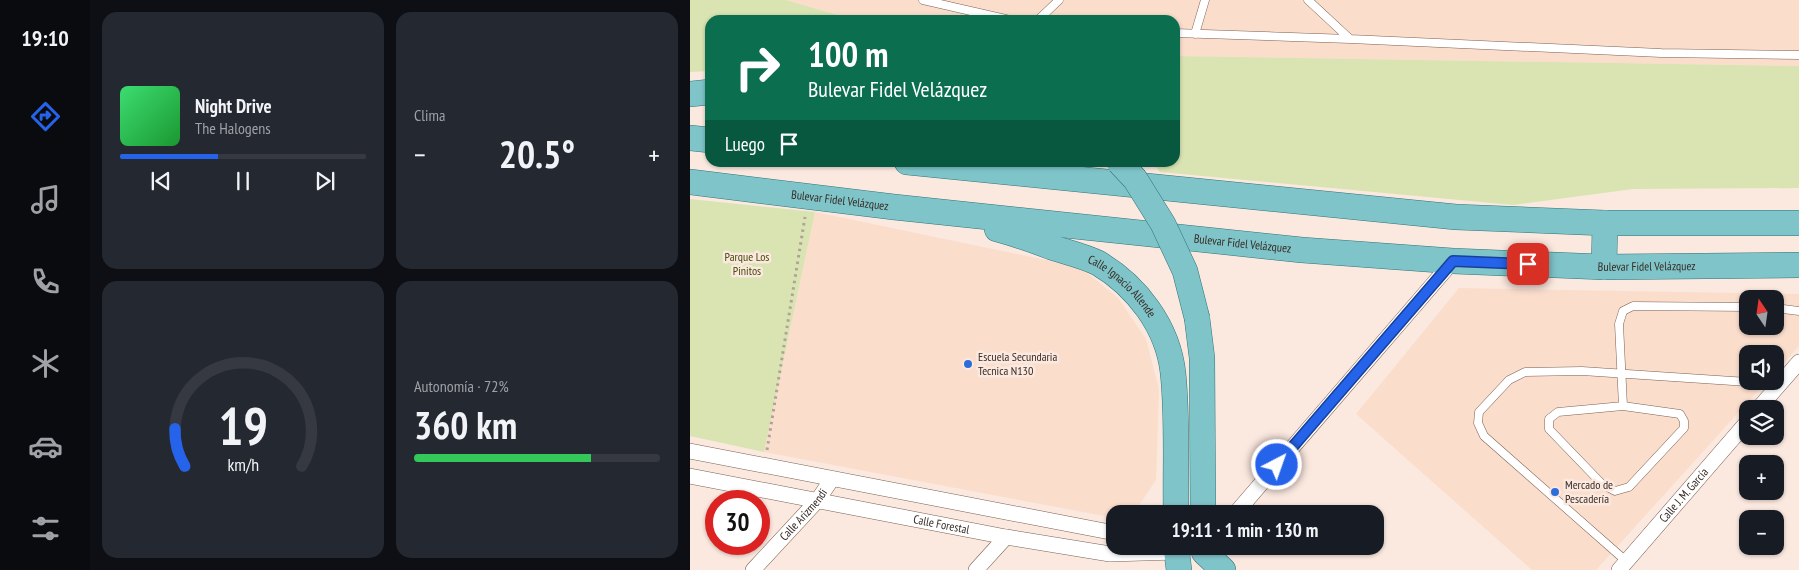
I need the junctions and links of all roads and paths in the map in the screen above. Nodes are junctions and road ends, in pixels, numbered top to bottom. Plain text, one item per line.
1 (923, 0) edge
2 (1059, 0) edge
3 (1205, 0) edge
4 (1308, 0) edge
5 (988, 15) edge
6 (1043, 15) edge
7 (1180, 33) edge
8 (1195, 34) junction
9 (1350, 39) junction
10 (1799, 55) edge
11 (705, 92) edge
12 (690, 94) edge
13 (690, 138) edge
14 (705, 140) edge
15 (957, 167) edge
16 (1124, 167) edge
17 (690, 182) edge
18 (808, 196) junction
19 (894, 207) junction
20 (1606, 223) junction
21 (1799, 223) edge
22 (1453, 261) junction
23 (1799, 265) edge
24 (1604, 267) junction
25 (1739, 307) edge
26 (1784, 309) edge
27 (1799, 311) edge
28 (1799, 362) edge
29 (1621, 374) junction
30 (1784, 378) edge
31 (1739, 381) edge
32 (1774, 390) edge
33 (1766, 400) edge
34 (1623, 406) junction
35 (1739, 431) edge
36 (690, 451) edge
37 (764, 466) junction
38 (690, 476) edge
39 (832, 479) junction
40 (817, 500) junction
41 (1176, 505) edge
42 (1204, 505) edge
43 (1243, 505) edge
44 (1106, 531) edge
45 (1006, 537) junction
46 (1106, 553) edge
47 (1207, 555) edge
48 (1622, 566) edge
49 (753, 570) edge
50 (976, 570) edge
51 (1223, 570) edge

1 - 5 lane
2 - 6 lane
3 - 8 lane
4 - 9 lane
7 - 8 lane
8 - 9 lane
9 - 10 lane
11 - 12 main road
13 - 14 main road
15 - 20 main road
16 - 42 main road, bridge
17 - 18 main road, Bulevar Fidel Velázquez
18 - 19 main road, Bulevar Fidel Velázquez
18 - 37 path
19 - 22 main road, Bulevar Fidel Velázquez
19 - 41 main road, Calle Ignacio Allende
20 - 21 main road
20 - 24 main road
22 - 24 main road, Bulevar Fidel Velázquez
22 - 43 street
23 - 24 main road, Bulevar Fidel Velázquez
25 - 29 lane
26 - 27 lane
28 - 30 street
29 - 31 lane
29 - 34 lane
29 - 48 lane
32 - 33 street
34 - 34 lane
35 - 48 street, Calle J. M. García
36 - 37 street, Calle Forestal
37 - 39 street, Calle Forestal
38 - 40 street, Calle Forestal
39 - 40 street, Calle Arizmendi
39 - 44 street, Calle Forestal
40 - 45 street, Calle Forestal
40 - 49 street, Calle Arizmendi
45 - 46 street, Calle Forestal
45 - 50 street
47 - 51 main road

